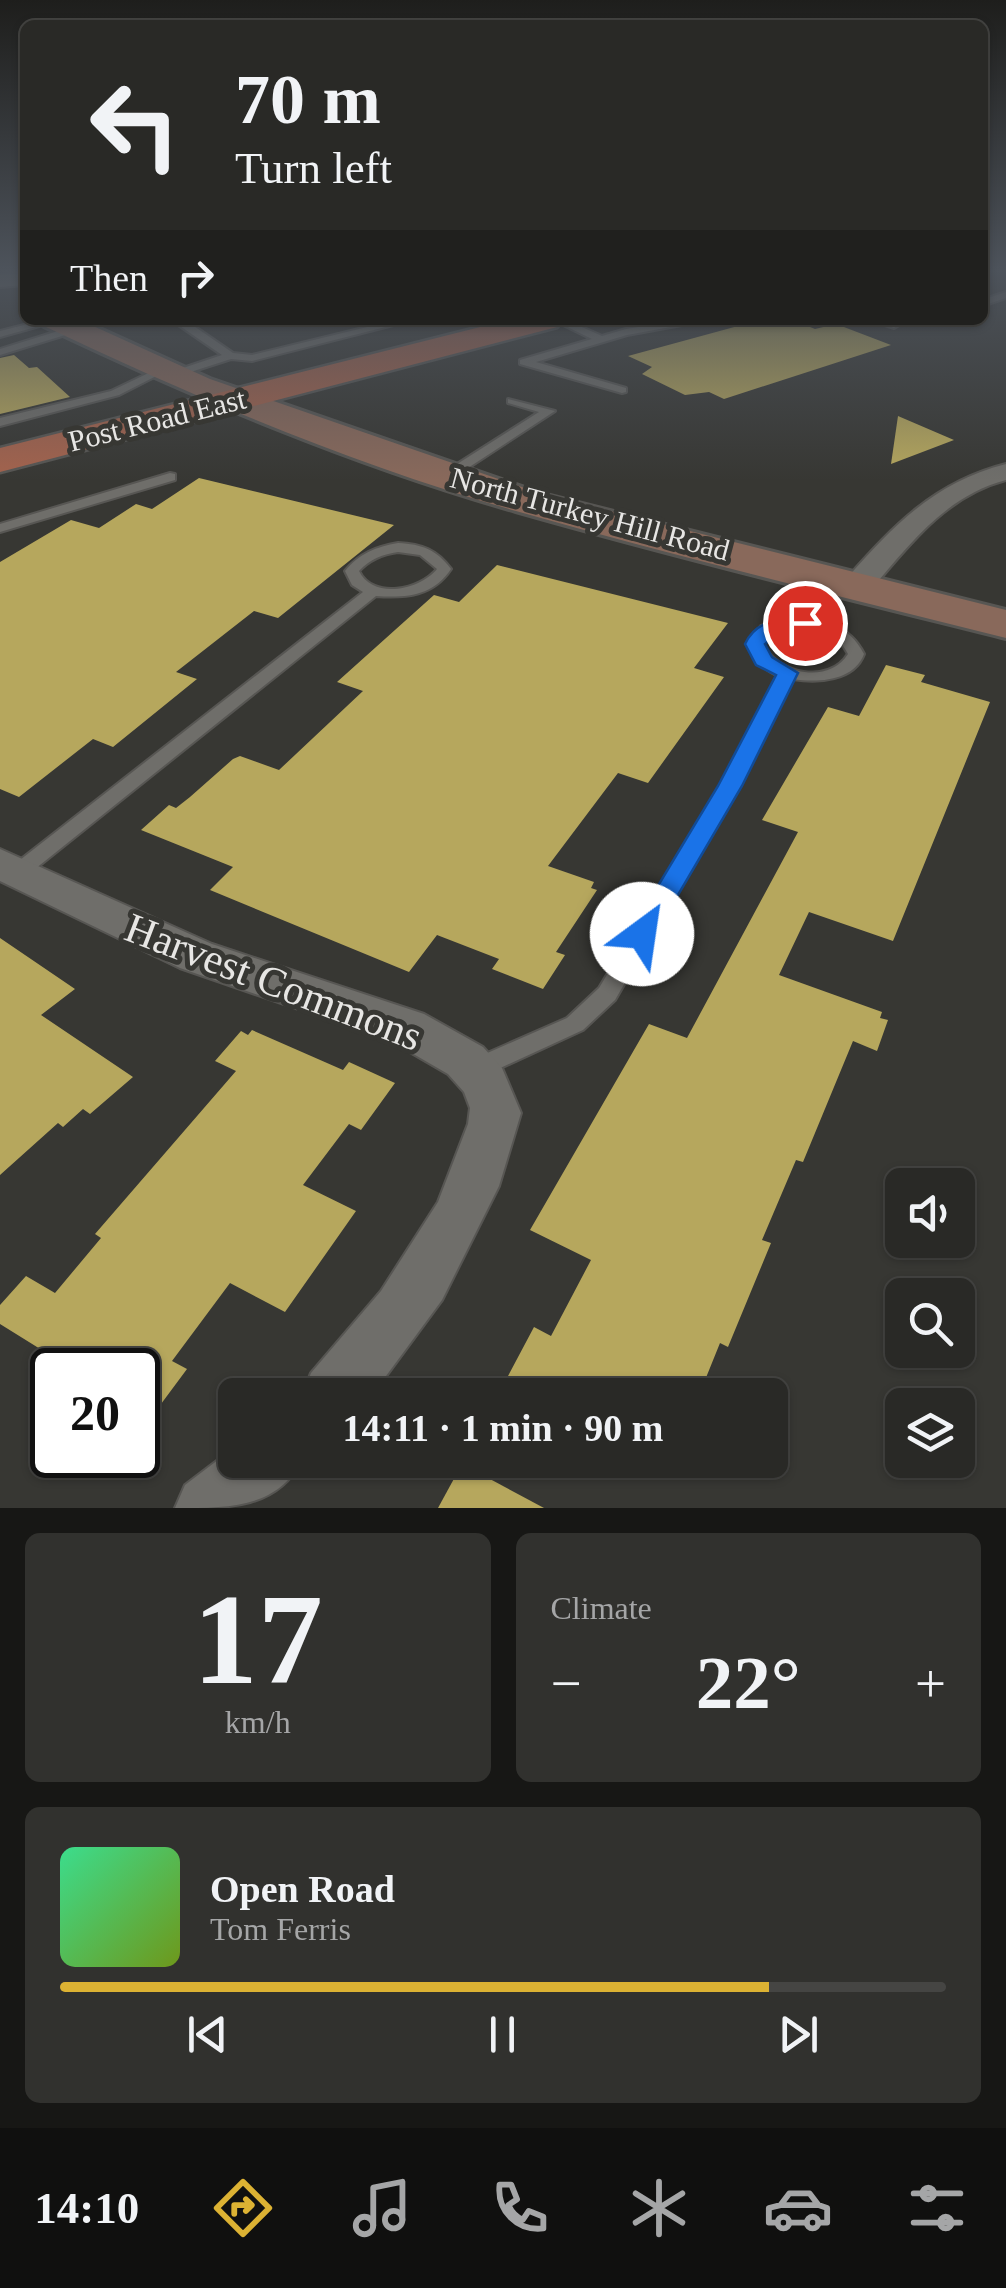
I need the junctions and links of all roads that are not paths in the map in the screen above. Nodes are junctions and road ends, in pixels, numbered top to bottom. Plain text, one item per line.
1 (25, 340) edge
2 (96, 340) edge
3 (207, 340) edge
4 (324, 340) edge
5 (467, 340) edge
6 (596, 340) edge
7 (0, 352) edge
8 (230, 356) junction
9 (167, 373) junction
10 (622, 390) dead end
11 (238, 399) junction
12 (512, 401) dead end
13 (0, 422) edge
14 (0, 460) edge
15 (1006, 472) edge
16 (447, 476) junction
17 (170, 477) dead end
18 (0, 528) edge
19 (858, 585) junction
20 (373, 591) junction
21 (1006, 624) edge
22 (788, 673) junction
23 (9, 867) edge
24 (475, 1070) junction
25 (347, 1378) edge
26 (247, 1478) edge
27 (208, 1508) edge

1 - 7 lane
2 - 9 street, North Turkey Hill Road
3 - 8 lane
4 - 8 lane
5 - 11 main road, Post Road East
6 - 10 lane
8 - 9 lane
9 - 11 street, North Turkey Hill Road
9 - 13 lane
11 - 14 main road, Post Road East
11 - 16 street, North Turkey Hill Road
12 - 16 lane
15 - 19 street
16 - 19 street, North Turkey Hill Road
17 - 18 lane
19 - 21 street, North Turkey Hill Road
20 - 20 lane
20 - 23 lane
22 - 22 lane
22 - 24 lane
23 - 24 street, Harvest Commons
24 - 25 street
26 - 27 street

